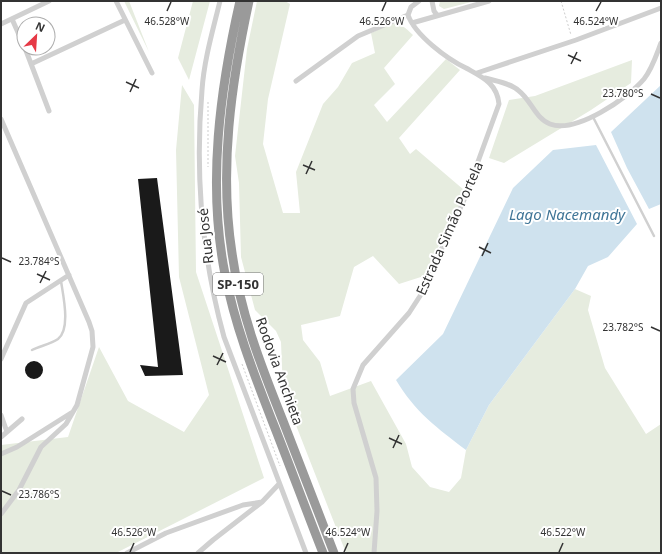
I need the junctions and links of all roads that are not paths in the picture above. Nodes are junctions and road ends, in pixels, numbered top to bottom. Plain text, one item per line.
1 (49, 1) edge
2 (116, 1) edge
3 (220, 1) edge
4 (240, 1) edge
5 (249, 1) edge
6 (419, 1) edge
7 (432, 1) edge
8 (488, 1) edge
9 (661, 8) edge
10 (408, 15) junction
11 (437, 15) junction
12 (12, 19) junction
13 (124, 20) junction
14 (412, 23) junction
15 (1, 24) edge
16 (16, 28) edge
17 (661, 43) edge
18 (28, 56) edge
19 (31, 64) junction
20 (152, 73) dead end
21 (477, 73) junction
22 (485, 78) junction
23 (296, 81) dead end
24 (49, 111) dead end
25 (593, 117) junction
26 (1, 119) edge
27 (654, 236) dead end
28 (69, 275) junction
29 (61, 280) junction
30 (32, 350) dead end
31 (1, 360) edge
32 (74, 410) junction
33 (1, 415) edge
34 (22, 419) dead end
35 (7, 432) junction
36 (1, 437) edge
37 (1, 454) edge
38 (279, 484) junction
39 (262, 502) junction
40 (1, 514) edge
41 (127, 553) edge
42 (198, 553) edge
43 (306, 553) edge
44 (323, 553) edge
45 (334, 553) edge
46 (374, 553) edge

1 - 12 street
2 - 13 street
3 - 38 street, Rua José
4 - 44 highway, Rodovia Anchieta / SP-150
5 - 45 highway, Rodovia Anchieta / SP-150
6 - 10 street
7 - 11 street
8 - 11 street
9 - 21 street
10 - 14 street, Estrada Simão Portela
10 - 23 street
11 - 14 street
12 - 15 street
12 - 16 street
13 - 19 street
13 - 20 street
14 - 21 street, Estrada Simão Portela
17 - 25 street
18 - 19 street
19 - 24 street
21 - 22 street, Estrada Simão Portela
22 - 25 street
22 - 46 street, Estrada Simão Portela
25 - 27 lane
26 - 28 street
28 - 29 street
28 - 32 street
29 - 30 lane
29 - 31 street
32 - 37 street
32 - 40 street
33 - 35 street
34 - 35 street
35 - 36 street
38 - 39 street
38 - 43 street, Rua José
39 - 41 street
39 - 42 street

